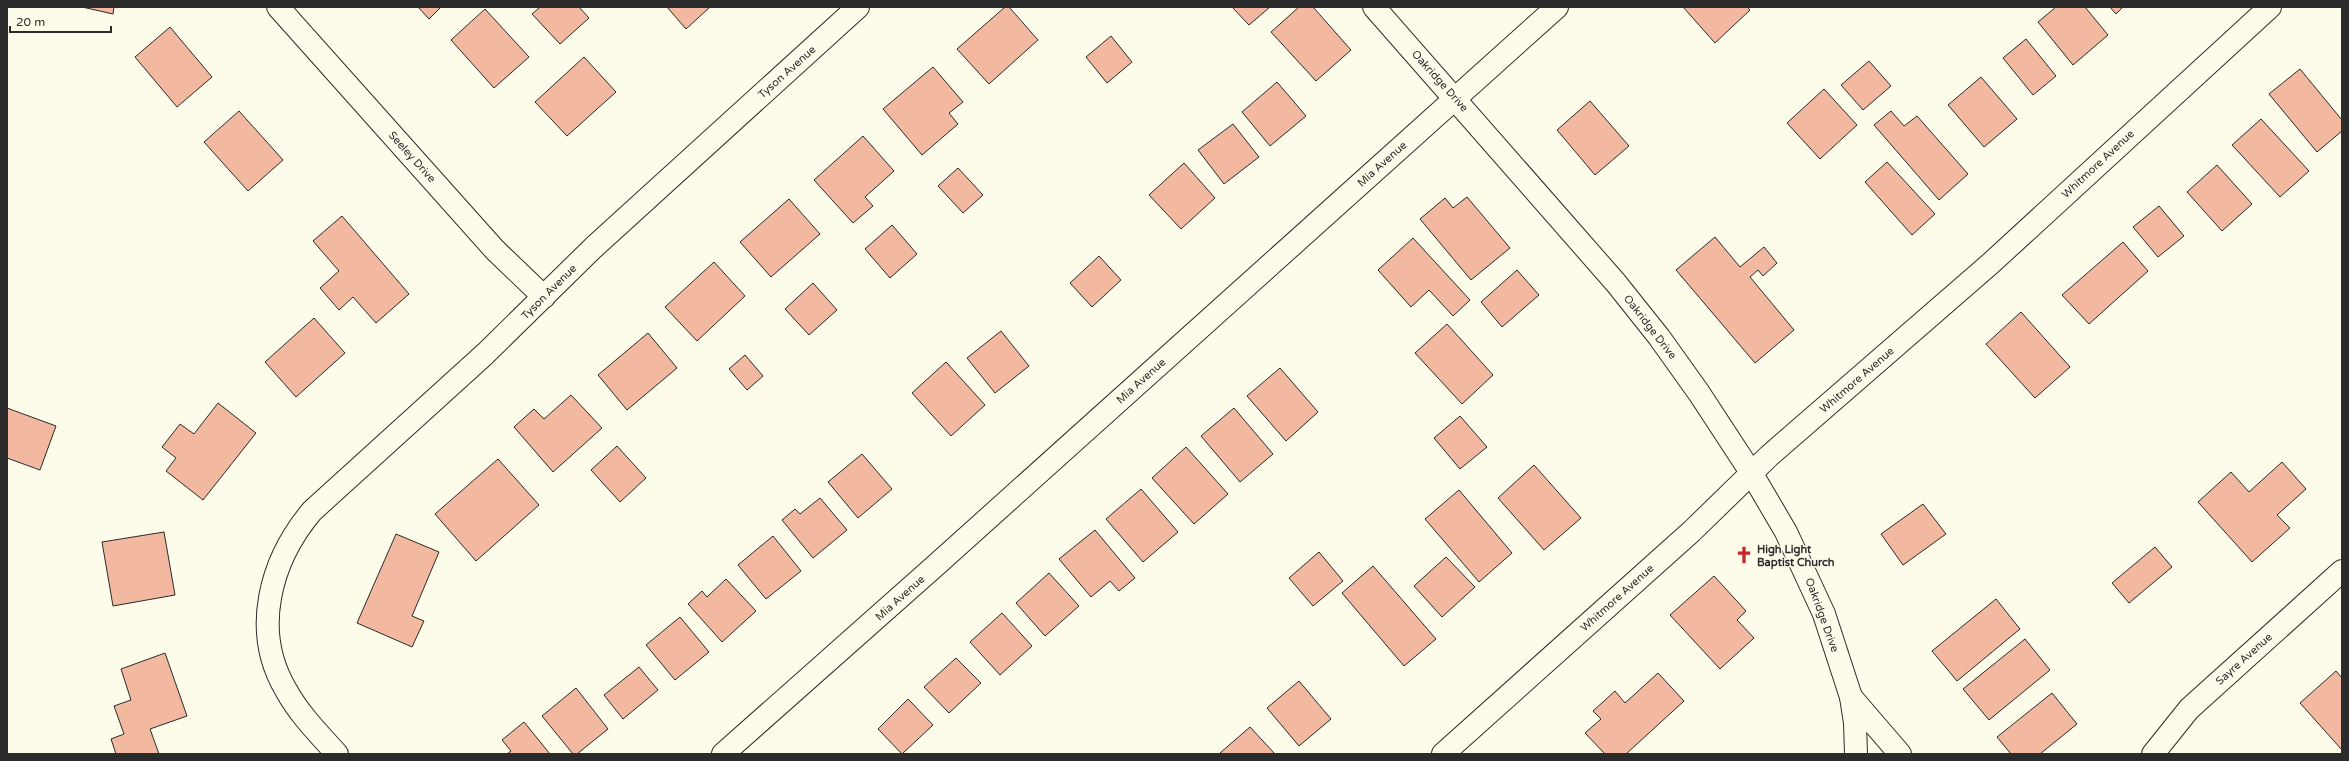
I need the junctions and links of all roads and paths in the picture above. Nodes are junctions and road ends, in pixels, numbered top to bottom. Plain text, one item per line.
1 (858, 7) edge
2 (1374, 7) edge
3 (1557, 7) edge
4 (2270, 7) edge
5 (281, 10) edge
6 (1456, 98) junction
7 (544, 297) junction
8 (1752, 474) junction
9 (2342, 571) edge
10 (1850, 697) junction
11 (337, 754) edge
12 (723, 754) edge
13 (1443, 754) edge
14 (1856, 754) edge
15 (1900, 754) edge
16 (2153, 754) edge

1 - 7 street, Tyson Avenue
2 - 6 street, Oakridge Drive
3 - 6 street, Mia Avenue
4 - 8 street, Whitmore Avenue
5 - 7 street, Seeley Drive
6 - 8 street, Oakridge Drive
6 - 12 street, Mia Avenue
7 - 11 street, Tyson Avenue
8 - 10 street, Oakridge Drive
8 - 13 street, Whitmore Avenue
9 - 16 street, Sayre Avenue
10 - 14 street, Oakridge Drive
10 - 15 street, Oakridge Drive

